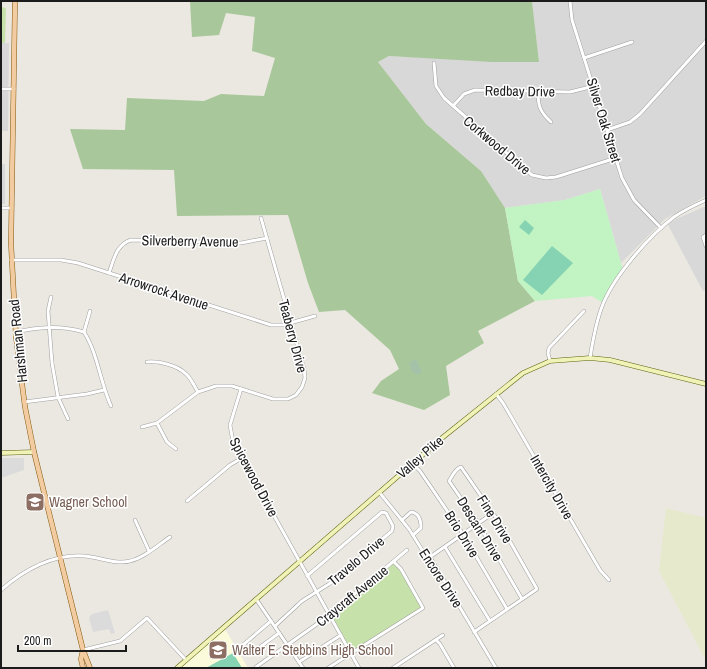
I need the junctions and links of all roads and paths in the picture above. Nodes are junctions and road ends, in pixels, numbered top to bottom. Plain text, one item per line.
1 (14, 1) edge
2 (570, 1) edge
3 (706, 41) edge
4 (632, 42) dead end
5 (584, 58) junction
6 (434, 63) dead end
7 (594, 86) junction
8 (1, 89) edge
9 (14, 89) junction
10 (538, 92) junction
11 (452, 106) junction
12 (551, 122) dead end
13 (607, 130) junction
14 (616, 158) junction
15 (706, 200) edge
16 (1, 208) edge
17 (12, 208) junction
18 (261, 218) dead end
19 (661, 228) junction
20 (706, 235) edge
21 (267, 238) junction
22 (706, 246) edge
23 (12, 260) junction
24 (109, 273) junction
25 (51, 297) dead end
26 (90, 311) dead end
27 (584, 311) dead end
28 (315, 316) dead end
29 (291, 323) junction
30 (50, 327) junction
31 (15, 332) junction
32 (84, 332) junction
33 (590, 358) junction
34 (550, 361) junction
35 (147, 362) dead end
36 (706, 384) edge
37 (241, 389) junction
38 (104, 390) junction
39 (198, 392) junction
40 (496, 394) junction
41 (58, 397) junction
42 (24, 402) junction
43 (111, 406) dead end
44 (68, 419) dead end
45 (157, 423) junction
46 (142, 428) dead end
47 (176, 449) dead end
48 (34, 452) junction
49 (1, 453) edge
50 (242, 458) junction
51 (413, 464) junction
52 (449, 481) joint
53 (380, 492) junction
54 (187, 501) dead end
55 (493, 513) junction
56 (135, 520) dead end
57 (402, 520) junction
58 (478, 523) junction
59 (413, 534) junction
60 (463, 534) junction
61 (170, 537) dead end
62 (445, 547) junction
63 (407, 550) dead end
64 (149, 551) junction
65 (430, 557) junction
66 (60, 559) junction
67 (300, 561) junction
68 (394, 562) junction
69 (307, 576) junction
70 (609, 580) dead end
71 (1, 590) edge
72 (316, 591) junction
73 (256, 599) junction
74 (522, 599) junction
75 (507, 609) junction
76 (329, 615) junction
77 (271, 621) junction
78 (490, 621) junction
79 (275, 626) junction
80 (474, 632) junction
81 (279, 633) junction
82 (341, 635) junction
83 (443, 635) dead end
84 (436, 640) junction
85 (288, 646) junction
86 (83, 650) junction
87 (351, 653) junction
88 (186, 660) junction
89 (299, 662) junction
90 (256, 667) edge
91 (83, 668) edge
92 (90, 668) edge
93 (177, 668) edge
94 (303, 668) edge
95 (328, 668) edge
96 (359, 668) edge
97 (393, 668) edge
98 (454, 668) edge
99 (496, 668) edge

1 - 9 main road, Harshman Road
2 - 5 street, Silver Oak Street
3 - 13 street
4 - 5 street
5 - 7 street, Silver Oak Street
6 - 11 street, Corkwood Drive
7 - 10 street, Redbay Drive
7 - 13 street, Silver Oak Street
8 - 9 street
9 - 17 main road, Harshman Road
10 - 11 street, Redbay Drive
10 - 12 street
11 - 14 street, Corkwood Drive
13 - 14 street, Silver Oak Street
14 - 19 street, Silver Oak Street
15 - 19 street
16 - 17 street
17 - 23 main road, Harshman Road
18 - 21 street, Teaberry Drive
19 - 33 street
20 - 22 street
21 - 24 street, Silverberry Avenue
21 - 29 street, Teaberry Drive
23 - 24 street, Arrowrock Avenue
23 - 31 main road, Harshman Road
24 - 29 street, Arrowrock Avenue
25 - 30 street
26 - 32 street
27 - 34 street
28 - 29 street, Arrowrock Avenue
29 - 37 street, Teaberry Drive
30 - 31 street
30 - 32 street
30 - 41 street
31 - 42 main road, Harshman Road
32 - 38 street
33 - 34 street, Valley Pike
33 - 36 street, Valley Pike
34 - 40 street, Valley Pike
35 - 39 street
37 - 39 street, Teaberry Drive
37 - 50 street, Spicewood Drive
38 - 41 street
38 - 43 street
39 - 45 street, Teaberry Drive
40 - 51 street, Valley Pike
40 - 70 street, Intercity Drive
41 - 42 street
41 - 44 street
42 - 48 main road, Harshman Road
45 - 46 street, Teaberry Drive
45 - 47 street
48 - 49 street
48 - 66 main road, Harshman Road
50 - 54 street
50 - 67 street, Spicewood Drive
51 - 53 street, Valley Pike
51 - 60 street, Brio Drive
52 - 55 street, Fine Drive
52 - 58 street, Descant Drive
53 - 57 street, Encore Drive
53 - 67 street, Valley Pike
55 - 58 street
55 - 74 street, Fine Drive
56 - 64 street
57 - 59 street, Encore Drive
57 - 59 street
58 - 60 street
58 - 74 street, Descant Drive
59 - 65 street, Encore Drive
60 - 62 street
60 - 75 street, Brio Drive
61 - 64 street
62 - 65 street
62 - 78 street
63 - 68 street, Craycraft Avenue
64 - 66 street
65 - 80 street, Encore Drive
66 - 71 street
66 - 86 main road, Harshman Road
67 - 69 street, Spicewood Drive
67 - 73 street, Valley Pike
68 - 76 street, Craycraft Avenue
68 - 87 street
69 - 72 street, Spicewood Drive
69 - 72 street, Travelo Drive
72 - 76 street, Spicewood Drive
72 - 79 street, Travelo Drive
73 - 77 street
73 - 88 street, Valley Pike
74 - 75 street
75 - 78 street
76 - 82 street, Spicewood Drive
76 - 85 street, Craycraft Avenue
77 - 79 street
77 - 81 street
78 - 80 street
79 - 81 street
80 - 99 street, Encore Drive
81 - 85 street
82 - 87 street, Spicewood Drive
82 - 89 street
83 - 84 street
84 - 97 street
84 - 98 street
85 - 89 street
85 - 90 street, Craycraft Avenue
86 - 88 street
86 - 91 main road, Harshman Road
86 - 92 main road, Harshman Road
87 - 95 street
87 - 96 street, Spicewood Drive
88 - 93 street, Valley Pike
89 - 94 street

